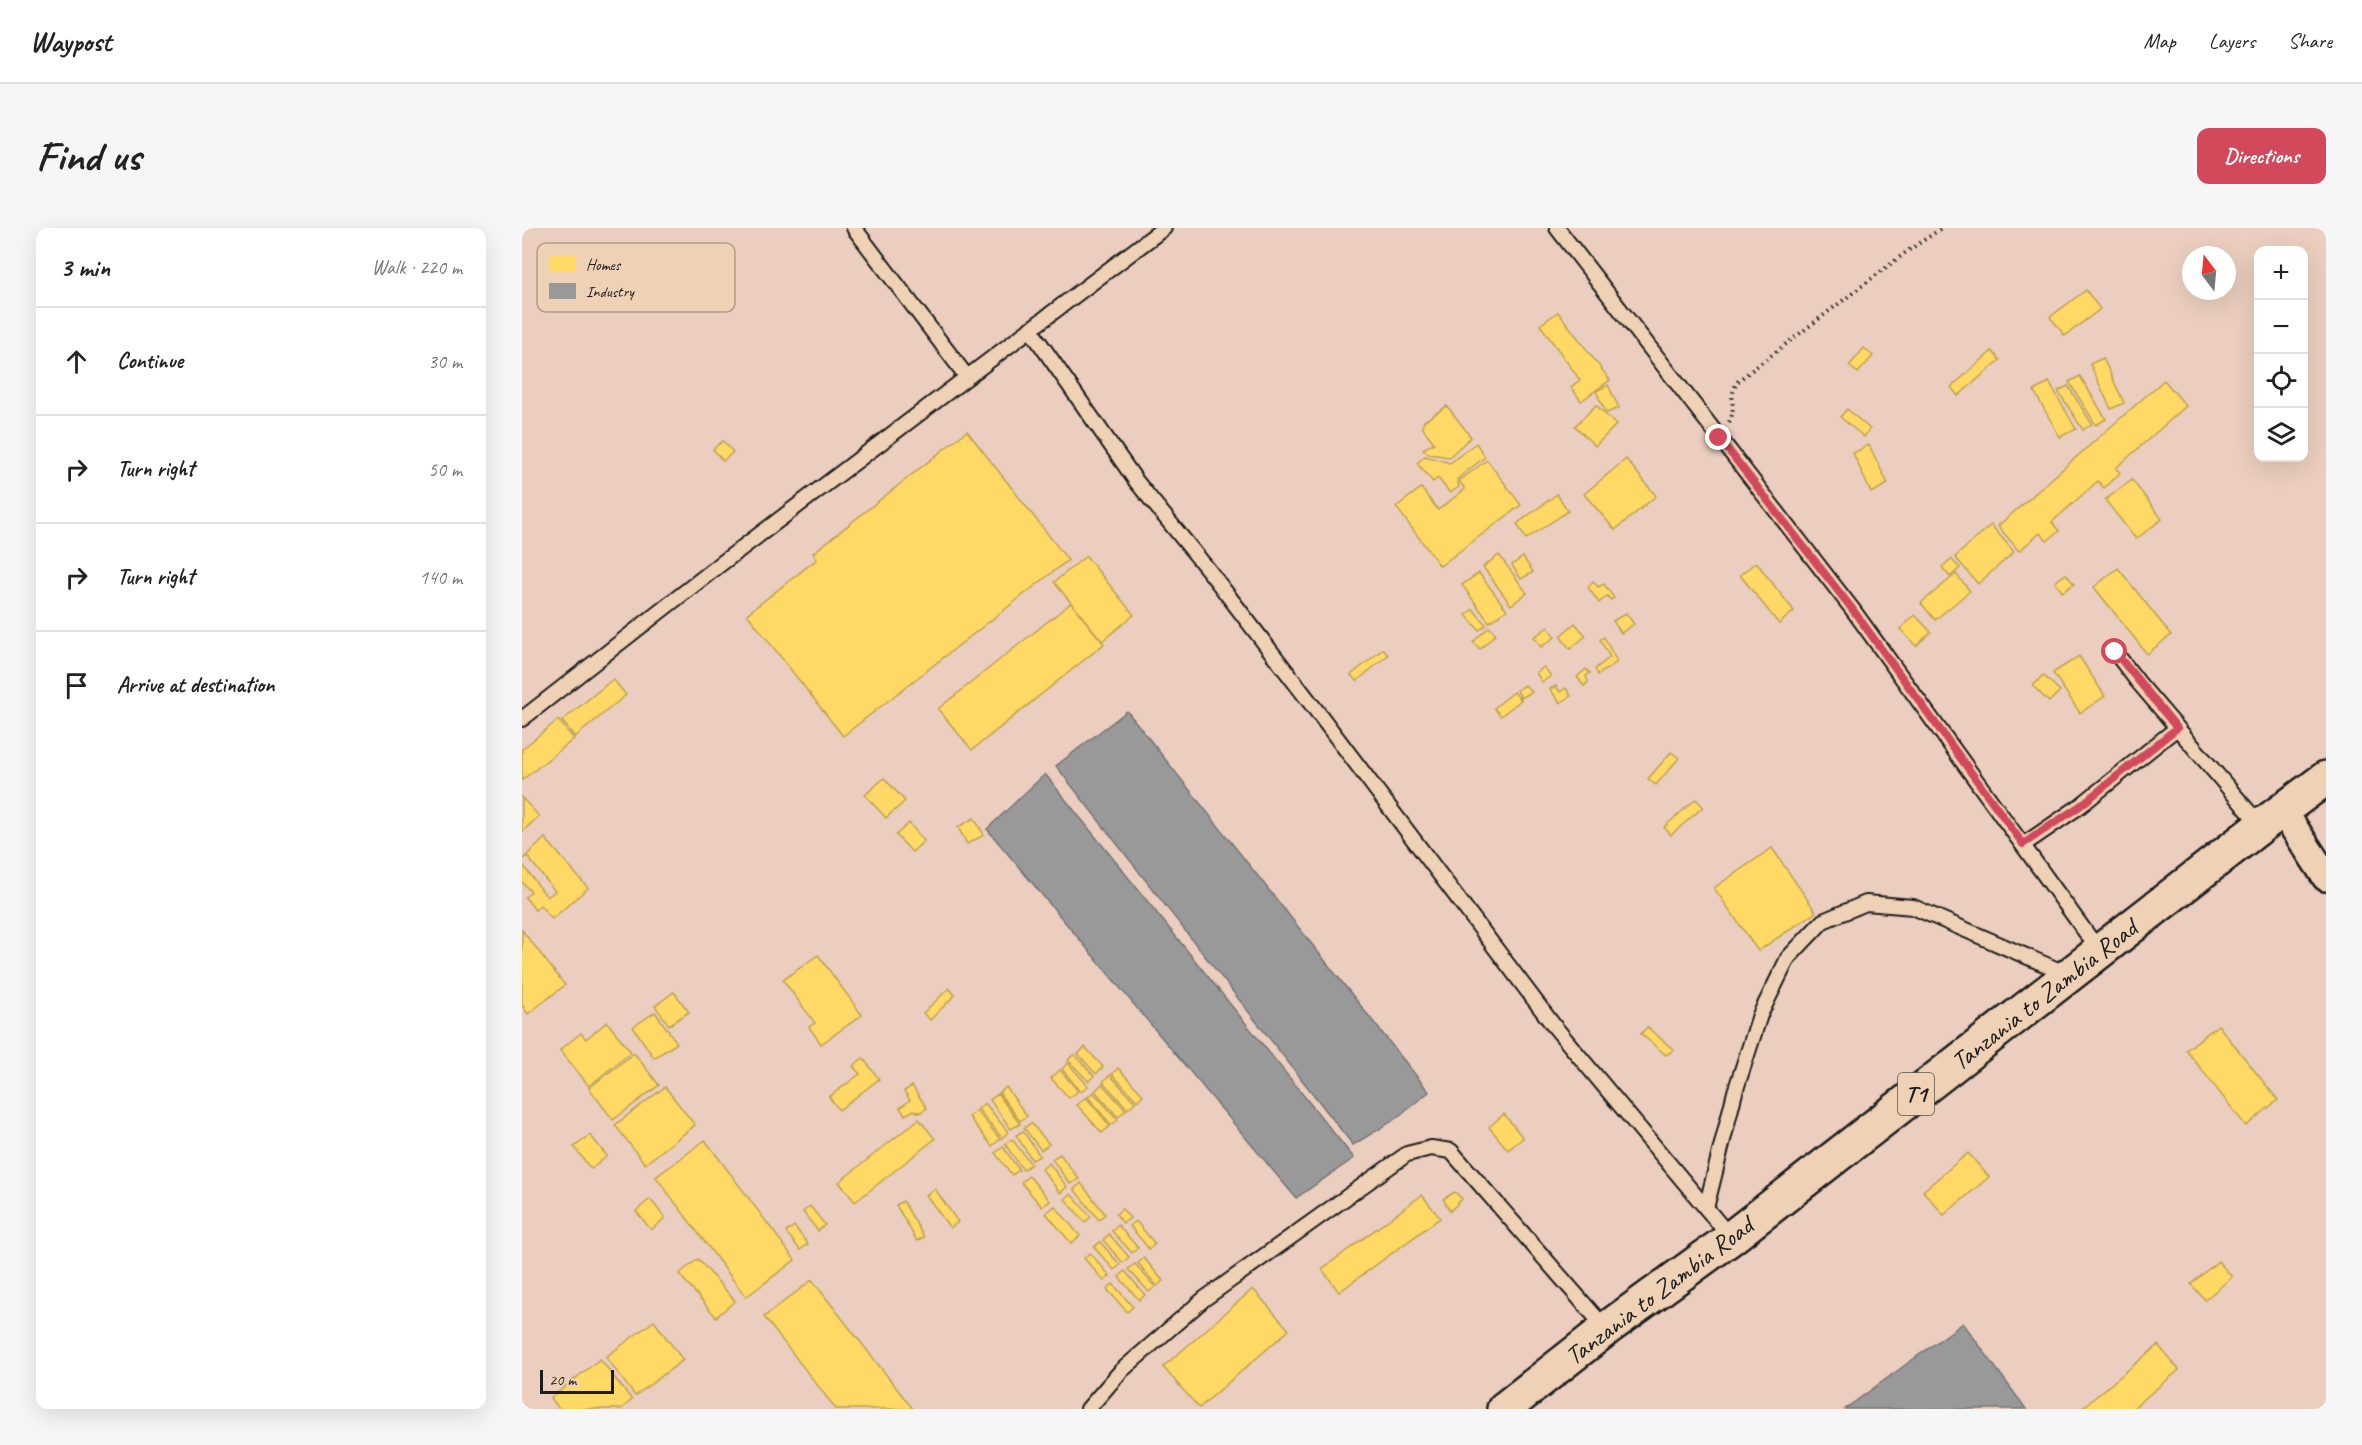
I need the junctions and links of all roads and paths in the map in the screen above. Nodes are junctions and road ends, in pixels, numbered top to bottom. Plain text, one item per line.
1 (854, 228) edge
2 (1164, 228) edge
3 (1557, 228) edge
4 (1942, 228) edge
5 (1030, 329) junction
6 (967, 377) junction
7 (1719, 438) junction
8 (2115, 652) dead end
9 (522, 718) edge
10 (2177, 728) junction
11 (2326, 778) edge
12 (2272, 819) junction
13 (2023, 844) junction
14 (2326, 877) edge
15 (2100, 952) junction
16 (2070, 975) junction
17 (1706, 1208) junction
18 (1731, 1238) junction
19 (1606, 1329) junction
20 (1088, 1409) edge
21 (1504, 1409) edge

1 - 6 lane
2 - 5 lane
3 - 7 lane
4 - 7 path
5 - 6 lane
5 - 17 lane
6 - 9 lane
7 - 13 lane
8 - 10 lane
10 - 12 lane
10 - 13 lane
11 - 12 highway, Tanzania to Zambia Road / T1
12 - 14 street
12 - 15 highway, Tanzania to Zambia Road / T1
13 - 15 lane
15 - 16 highway, Tanzania to Zambia Road / T1
16 - 17 lane
16 - 18 highway, Tanzania to Zambia Road / T1
17 - 18 lane
18 - 19 highway, Tanzania to Zambia Road / T1
19 - 20 lane
19 - 21 highway, Tanzania to Zambia Road / T1

